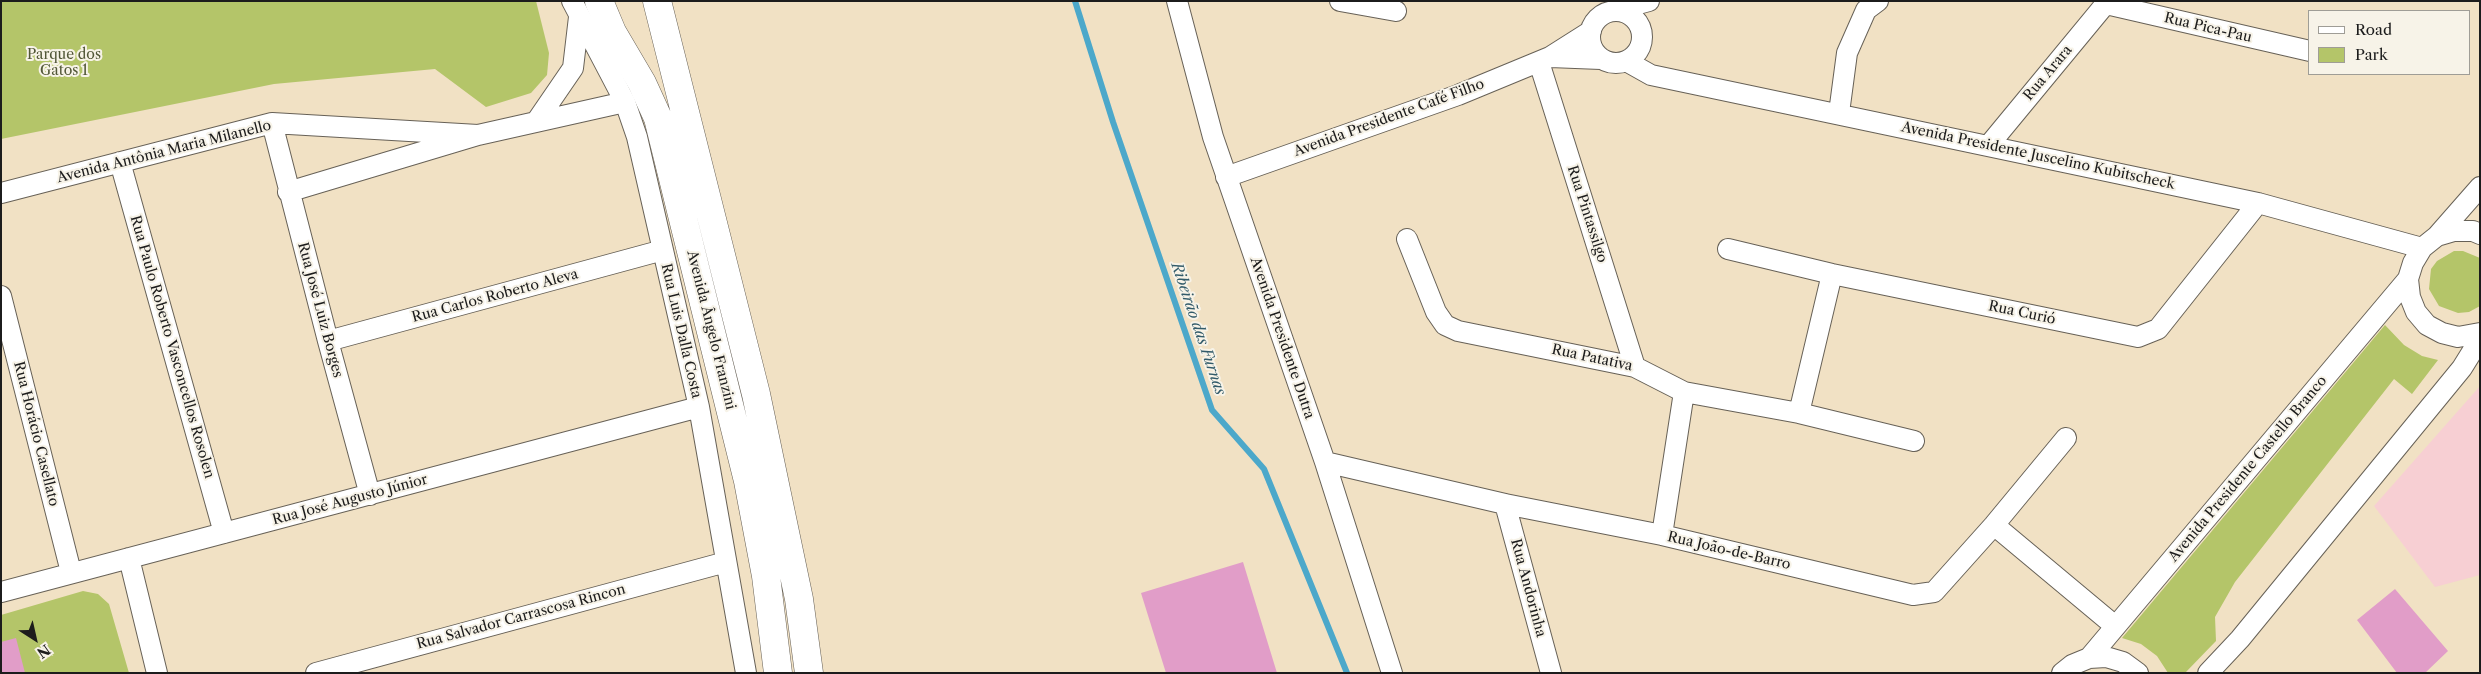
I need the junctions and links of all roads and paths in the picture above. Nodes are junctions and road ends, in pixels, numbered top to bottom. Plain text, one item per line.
1 (657, 1) edge
2 (1177, 1) edge
3 (1340, 1) edge
4 (1649, 1) edge
5 (1657, 1) edge
6 (1878, 1) edge
7 (2107, 2) edge
8 (583, 7) edge
9 (1396, 11) dead end
10 (1608, 12) junction
11 (1590, 31) junction
12 (1640, 31) junction
13 (2308, 52) edge
14 (1544, 59) junction
15 (1601, 59) junction
16 (1626, 61) junction
17 (1651, 75) junction
18 (625, 102) junction
19 (1839, 113) junction
20 (536, 122) junction
21 (272, 123) junction
22 (478, 135) junction
23 (1989, 145) junction
24 (120, 162) junction
25 (1226, 177) junction
26 (2480, 187) edge
27 (288, 192) junction
28 (1, 193) edge
29 (2258, 203) junction
30 (2480, 234) edge
31 (1407, 240) dead end
32 (2430, 242) junction
33 (1728, 249) dead end
34 (663, 250) junction
35 (1832, 274) junction
36 (2408, 280) junction
37 (1, 296) edge
38 (2480, 333) edge
39 (2480, 339) edge
40 (328, 342) junction
41 (1635, 367) junction
42 (1684, 392) junction
43 (699, 407) junction
44 (1799, 413) junction
45 (2066, 438) dead end
46 (1914, 440) dead end
47 (1325, 462) junction
48 (370, 495) junction
49 (1505, 504) junction
50 (1994, 525) junction
51 (224, 532) junction
52 (1662, 535) junction
53 (129, 558) junction
54 (726, 562) junction
55 (71, 572) junction
56 (1, 592) edge
57 (2115, 626) junction
58 (2088, 658) junction
59 (157, 673) edge
60 (316, 673) edge
61 (746, 673) edge
62 (778, 673) edge
63 (809, 673) edge
64 (1392, 673) edge
65 (1551, 673) edge
66 (2062, 673) edge
67 (2138, 673) edge
68 (2208, 673) edge

1 - 63 main road, Avenida Ângelo Franzini
2 - 25 street, Avenida Presidente Dutra
3 - 9 street
4 - 10 street
5 - 12 street
6 - 19 street
7 - 13 street, Rua Pica-Pau
7 - 23 street, Rua Arara
8 - 18 street, Rua Luis Dalla Costa
8 - 20 street
8 - 62 main road, Avenida Ângelo Franzini
10 - 11 street
10 - 12 street
11 - 14 street, Avenida Presidente Café Filho
11 - 15 street
12 - 16 street
12 - 17 street
14 - 15 street, Avenida Presidente Café Filho
14 - 25 street, Avenida Presidente Café Filho
14 - 41 street, Rua Pintassilgo
15 - 16 street
16 - 17 street, Avenida Presidente Juscelino Kubitscheck
17 - 19 street, Avenida Presidente Juscelino Kubitscheck
18 - 20 street
18 - 34 street, Rua Luis Dalla Costa
19 - 23 street, Avenida Presidente Juscelino Kubitscheck
20 - 22 street
21 - 22 street, Avenida Antônia Maria Milanello
21 - 24 street, Avenida Antônia Maria Milanello
21 - 27 street, Rua José Luiz Borges
22 - 27 street
23 - 29 street, Avenida Presidente Juscelino Kubitscheck
24 - 28 street, Avenida Antônia Maria Milanello
24 - 51 street, Rua Paulo Roberto Vasconcellos Rosolen
25 - 47 street, Avenida Presidente Dutra
26 - 32 street
27 - 40 street, Rua José Luiz Borges
29 - 32 street, Avenida Presidente Juscelino Kubitscheck
29 - 35 street, Rua Curió
30 - 32 street
31 - 41 street, Rua Patativa
32 - 36 street
33 - 35 street, Rua Curió
34 - 40 street, Rua Carlos Roberto Aleva
34 - 43 street, Rua Luis Dalla Costa
35 - 44 street
36 - 38 street
36 - 57 street, Avenida Presidente Castello Branco
37 - 55 street, Rua Horácio Casellato
39 - 68 street
40 - 48 street, Rua José Luiz Borges
41 - 42 street, Rua Patativa
42 - 44 street, Rua Patativa
42 - 52 street
43 - 48 street, Rua José Augusto Júnior
43 - 54 street, Rua Luis Dalla Costa
44 - 46 street, Rua Patativa
45 - 50 street, Rua João-de-Barro
47 - 49 street, Rua João-de-Barro
47 - 64 street, Avenida Presidente Dutra
48 - 51 street, Rua José Augusto Júnior
49 - 52 street, Rua João-de-Barro
49 - 65 street, Rua Andorinha
50 - 52 street, Rua João-de-Barro
50 - 57 street
51 - 53 street, Rua José Augusto Júnior
53 - 55 street, Rua José Augusto Júnior
53 - 59 street
54 - 60 street, Rua Salvador Carrascosa Rincon
54 - 61 street, Rua Luis Dalla Costa
55 - 56 street, Rua José Augusto Júnior
57 - 58 street, Avenida Presidente Castello Branco
58 - 66 street
58 - 67 street

